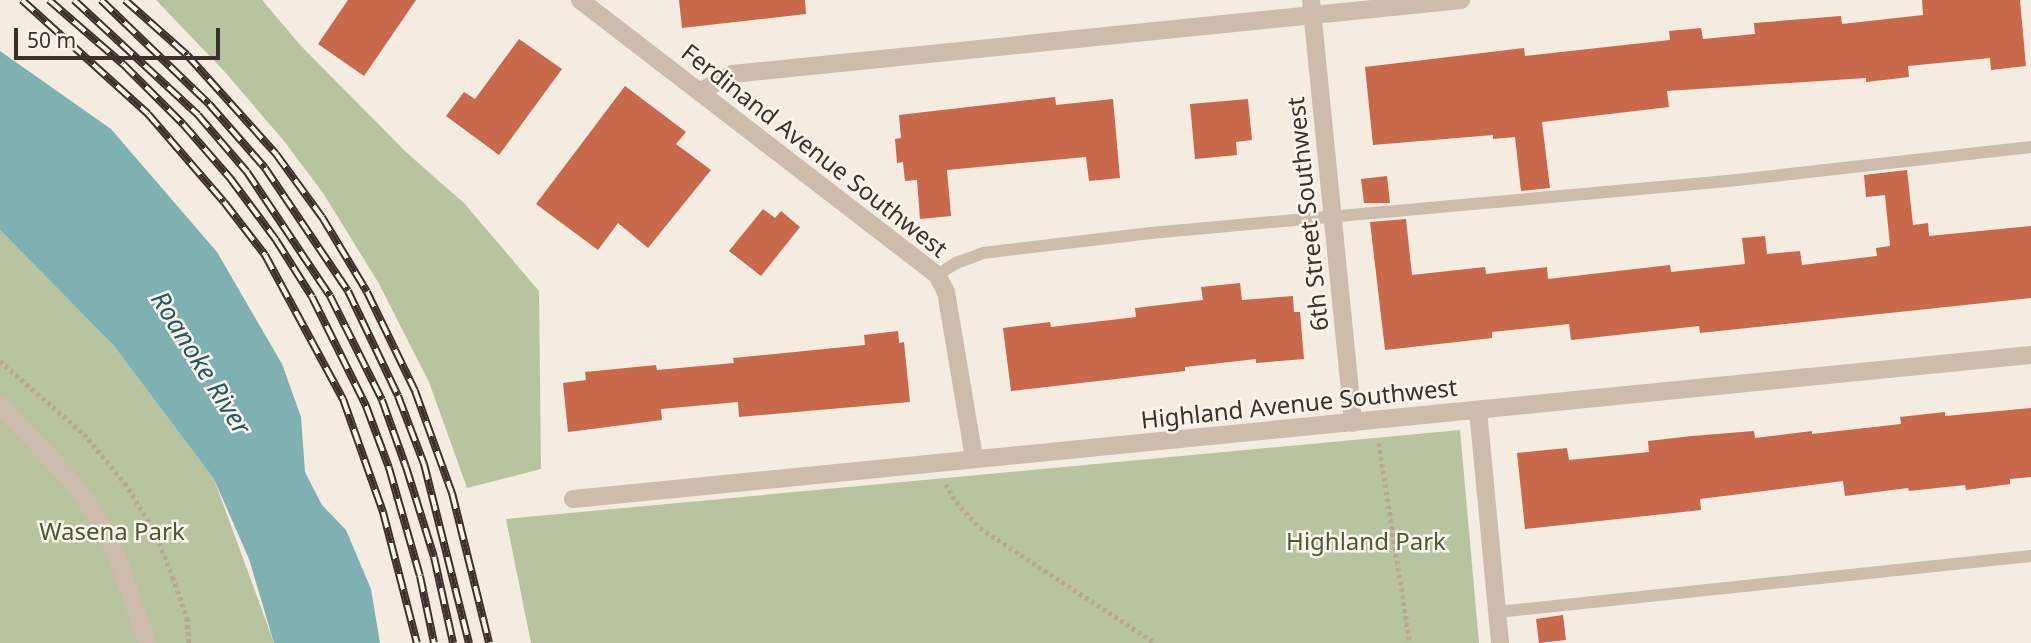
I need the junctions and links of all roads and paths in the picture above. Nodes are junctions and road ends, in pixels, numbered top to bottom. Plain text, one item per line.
1 (580, 0) edge
2 (1461, 0) edge
3 (1312, 7) edge
4 (701, 91) junction
5 (2031, 147) edge
6 (1332, 216) junction
7 (937, 275) junction
8 (2031, 355) edge
9 (0, 361) edge
10 (0, 405) edge
11 (1478, 410) junction
12 (1353, 423) junction
13 (1379, 443) dead end
14 (974, 458) junction
15 (946, 483) dead end
16 (573, 499) dead end
17 (2031, 556) edge
18 (1497, 612) junction
19 (147, 643) edge
20 (189, 643) edge
21 (1155, 643) edge
22 (1410, 643) edge
23 (1500, 643) edge

1 - 4 street, Ferdinand Avenue Southwest
2 - 3 street
3 - 4 street
3 - 6 street, 6th Street Southwest
4 - 7 street, Ferdinand Avenue Southwest
5 - 6 lane
6 - 7 lane
6 - 12 street, 6th Street Southwest
7 - 14 street, Ferdinand Avenue Southwest
8 - 11 street, Highland Avenue Southwest
9 - 20 path
10 - 19 street
11 - 12 street, Highland Avenue Southwest
11 - 18 street
12 - 14 street, Highland Avenue Southwest
13 - 22 path
14 - 16 street, Highland Avenue Southwest
15 - 21 path
17 - 18 lane
18 - 23 street

